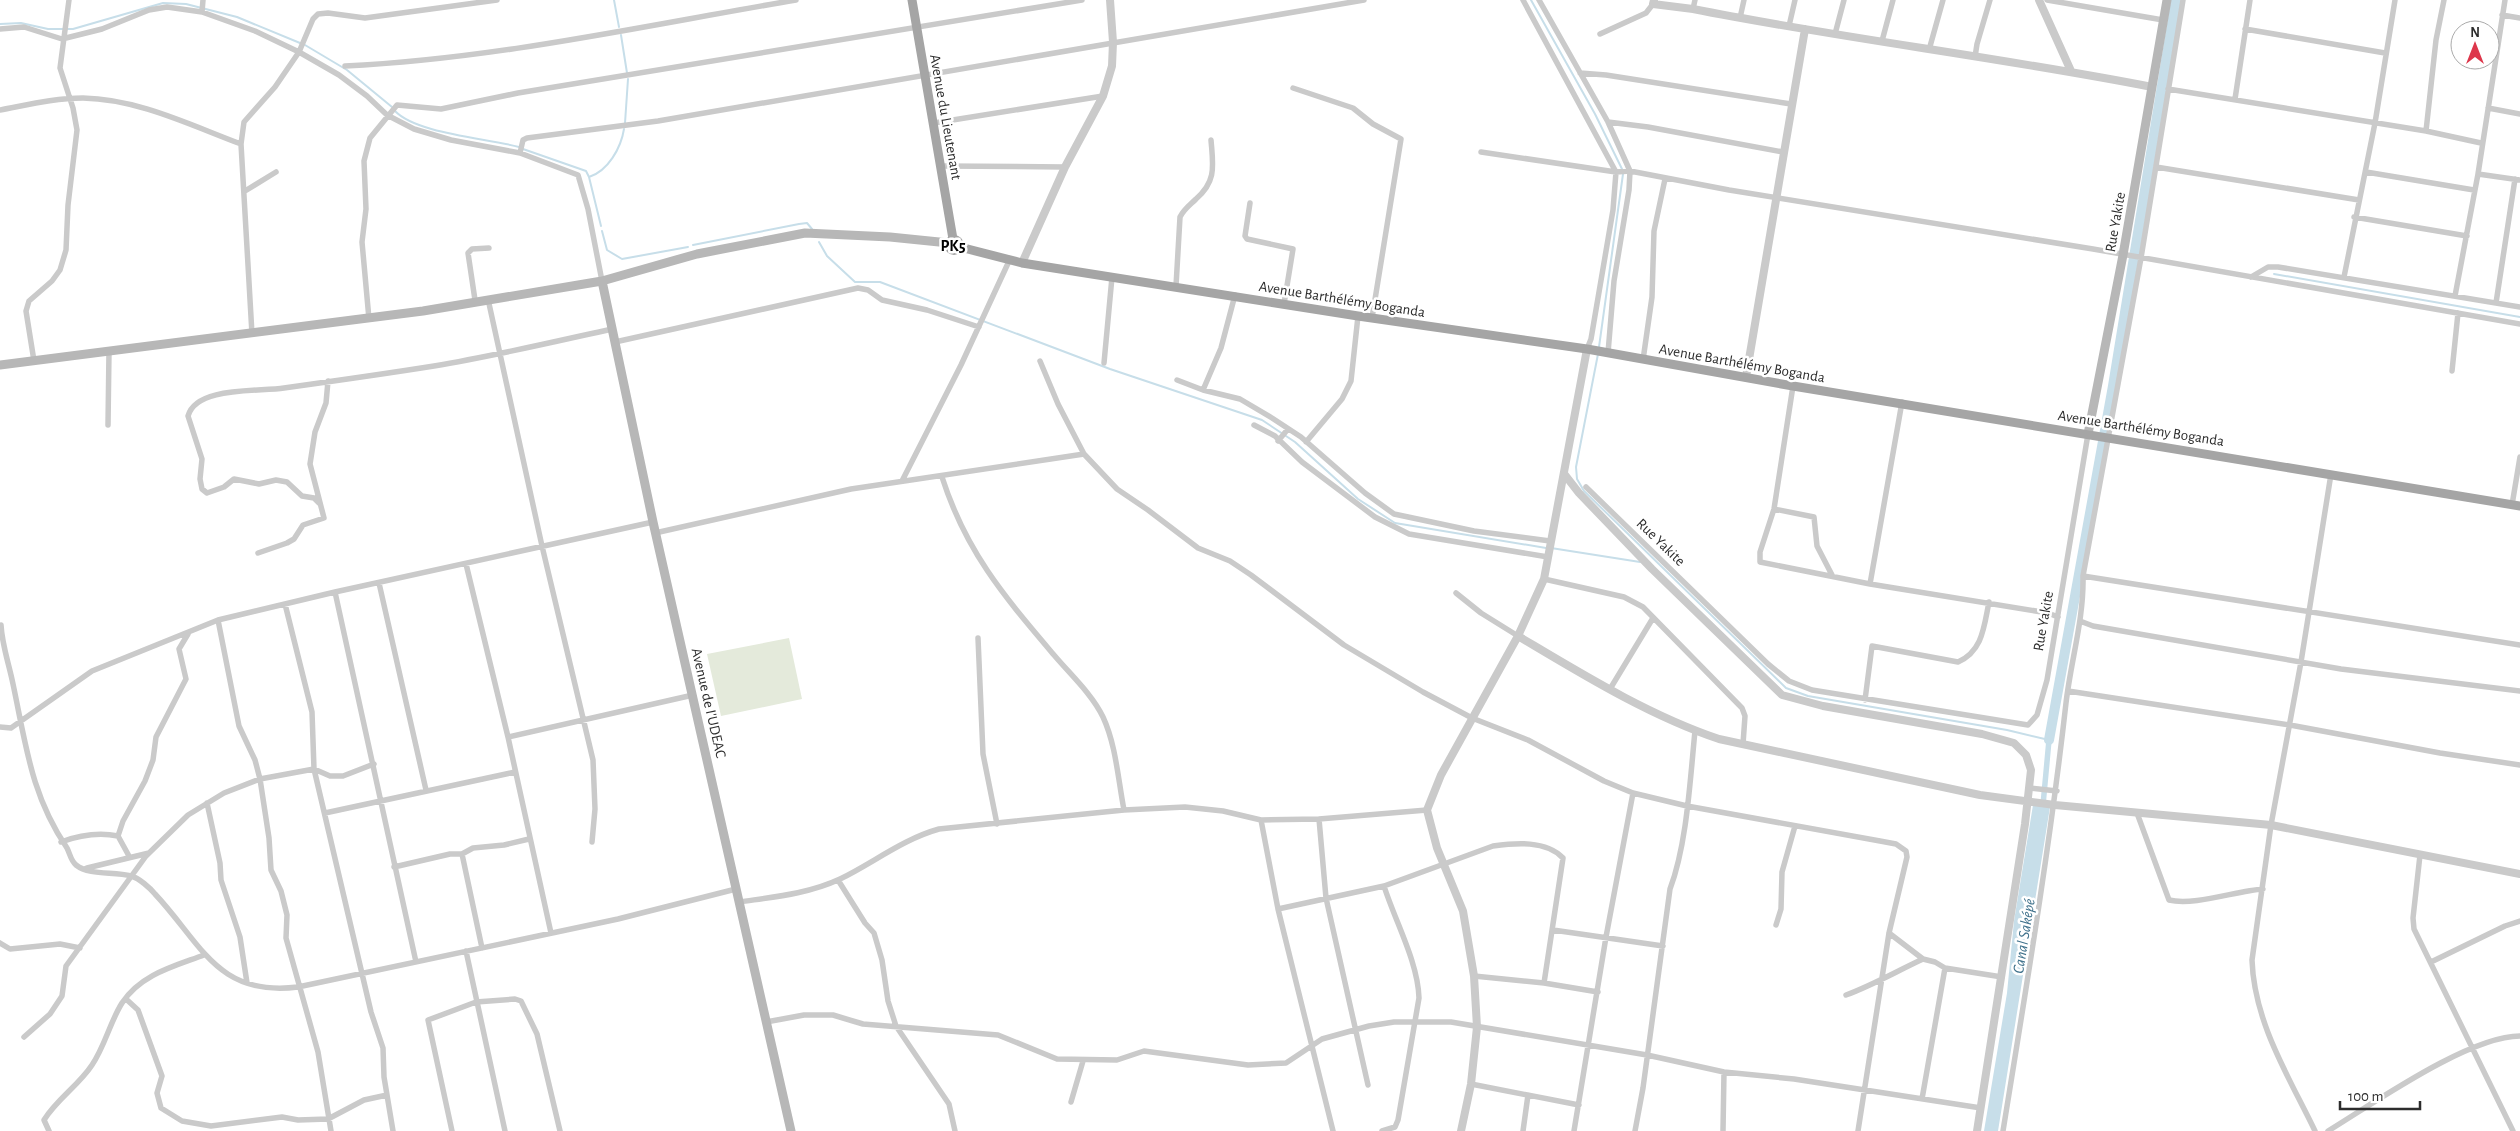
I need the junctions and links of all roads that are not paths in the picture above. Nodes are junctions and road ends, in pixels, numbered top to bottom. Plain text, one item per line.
1 (69, 0) edge
2 (497, 0) edge
3 (796, 0) edge
4 (912, 0) edge
5 (1082, 0) edge
6 (1110, 0) edge
7 (1364, 0) edge
8 (1523, 0) edge
9 (1539, 0) edge
10 (1695, 0) edge
11 (1744, 0) edge
12 (1795, 0) edge
13 (1844, 0) edge
14 (1893, 0) edge
15 (1943, 0) edge
16 (1990, 0) edge
17 (2039, 0) edge
18 (2047, 0) edge
19 (2167, 0) edge
20 (2183, 0) edge
21 (2250, 0) edge
22 (2394, 0) edge
23 (2444, 0) edge
24 (2505, 0) edge
25 (203, 2) edge
26 (1654, 2) edge
27 (1693, 9) junction
28 (202, 12) junction
29 (2502, 16) junction
30 (1740, 18) junction
31 (2520, 18) edge
32 (2163, 20) junction
33 (1789, 26) junction
34 (0, 29) edge
35 (916, 29) junction
36 (1804, 29) junction
37 (2245, 29) junction
38 (63, 33) junction
39 (1600, 34) dead end
40 (1835, 34) junction
41 (1882, 41) junction
42 (1113, 42) junction
43 (1928, 50) junction
44 (299, 52) junction
45 (2385, 53) junction
46 (1975, 57) junction
47 (345, 66) dead end
48 (2071, 71) junction
49 (1580, 73) junction
50 (925, 75) junction
51 (2152, 87) junction
52 (1293, 88) dead end
53 (2168, 89) junction
54 (1103, 96) junction
55 (2236, 98) junction
56 (69, 99) junction
57 (1791, 104) junction
58 (2488, 108) junction
59 (0, 110) edge
60 (391, 111) junction
61 (2520, 114) edge
62 (1608, 122) junction
63 (934, 123) junction
64 (2376, 123) junction
65 (2426, 131) junction
66 (1212, 140) dead end
67 (2481, 143) junction
68 (241, 144) junction
69 (521, 149) junction
70 (1481, 152) dead end
71 (1783, 152) junction
72 (940, 166) junction
73 (1064, 167) junction
74 (2156, 167) junction
75 (1630, 171) junction
76 (276, 172) dead end
77 (1616, 172) junction
78 (2366, 172) junction
79 (2478, 174) junction
80 (1665, 179) junction
81 (2517, 179) edge
82 (2474, 190) junction
83 (245, 191) junction
84 (1776, 196) junction
85 (2359, 200) junction
86 (1250, 203) dead end
87 (2354, 217) junction
88 (2467, 236) junction
89 (954, 243) junction
90 (489, 248) dead end
91 (2123, 255) junction
92 (2141, 258) junction
93 (1010, 259) junction
94 (1022, 263) junction
95 (1112, 277) junction
96 (2251, 277) junction
97 (2344, 277) junction
98 (602, 281) junction
99 (1176, 286) junction
100 (1235, 295) junction
101 (2455, 296) junction
102 (488, 298) junction
103 (475, 300) junction
104 (2496, 303) junction
105 (1284, 304) junction
106 (2520, 307) edge
107 (2458, 313) junction
108 (1358, 316) junction
109 (1372, 318) junction
110 (369, 319) junction
111 (2520, 324) edge
112 (979, 326) junction
113 (612, 329) junction
114 (252, 334) junction
115 (615, 342) junction
116 (1590, 350) junction
117 (109, 351) junction
118 (1606, 352) junction
119 (499, 354) junction
120 (1040, 360) dead end
121 (1643, 360) junction
122 (34, 361) junction
123 (1104, 363) dead end
124 (0, 365) edge
125 (2452, 371) dead end
126 (1746, 377) junction
127 (1177, 380) dead end
128 (328, 381) junction
129 (1793, 386) junction
130 (1203, 390) junction
131 (1902, 402) junction
132 (108, 425) dead end
133 (1254, 425) dead end
134 (1288, 428) junction
135 (2091, 434) junction
136 (2107, 437) junction
137 (1278, 441) junction
138 (1306, 442) junction
139 (1084, 454) junction
140 (2520, 457) edge
141 (2331, 474) junction
142 (1565, 475) junction
143 (942, 477) junction
144 (902, 481) junction
145 (1586, 487) dead end
146 (319, 503) junction
147 (2516, 505) edge
148 (1774, 509) junction
149 (653, 522) junction
150 (655, 533) junction
151 (1550, 542) junction
152 (542, 546) junction
153 (258, 553) dead end
154 (1548, 555) junction
155 (466, 564) junction
156 (1832, 575) junction
157 (2083, 576) junction
158 (1544, 579) junction
159 (380, 583) junction
160 (1870, 584) junction
161 (335, 592) junction
162 (1456, 593) dead end
163 (1989, 602) junction
164 (285, 604) junction
165 (2307, 612) junction
166 (2058, 617) junction
167 (1653, 618) junction
168 (218, 620) junction
169 (2080, 621) junction
170 (1, 625) edge
171 (188, 634) junction
172 (1518, 636) junction
173 (978, 638) dead end
174 (2520, 645) edge
175 (2301, 662) junction
176 (1610, 689) junction
177 (2068, 691) junction
178 (2520, 691) edge
179 (694, 695) junction
180 (1865, 700) junction
181 (1472, 718) junction
182 (583, 719) junction
183 (19, 721) junction
184 (2290, 725) junction
185 (0, 727) edge
186 (1695, 732) junction
187 (508, 737) junction
188 (1742, 744) junction
189 (374, 764) junction
190 (2520, 765) edge
191 (314, 769) junction
192 (516, 772) junction
193 (260, 779) junction
194 (2030, 788) junction
195 (426, 790) junction
196 (2057, 791) junction
197 (1633, 794) junction
198 (382, 800) junction
199 (2027, 801) junction
200 (207, 803) junction
201 (2055, 805) junction
202 (1687, 806) junction
203 (1124, 810) junction
204 (1427, 810) junction
205 (325, 813) junction
206 (2136, 813) junction
207 (1319, 819) junction
208 (1261, 820) junction
209 (997, 824) junction
210 (2271, 825) junction
211 (1795, 826) junction
212 (118, 836) junction
213 (529, 839) junction
214 (61, 842) junction
215 (592, 842) dead end
216 (149, 853) junction
217 (462, 854) junction
218 (2420, 855) junction
219 (129, 856) junction
220 (1445, 863) junction
221 (394, 867) junction
222 (83, 869) junction
223 (2520, 874) edge
224 (133, 876) junction
225 (838, 880) junction
226 (1384, 886) junction
227 (736, 889) junction
228 (2263, 889) junction
229 (1326, 898) junction
230 (739, 902) junction
231 (1278, 909) junction
232 (2520, 921) edge
233 (1776, 925) dead end
234 (1554, 930) junction
235 (551, 933) junction
236 (1889, 933) junction
237 (1606, 937) junction
238 (0, 943) edge
239 (1663, 946) junction
240 (80, 948) junction
241 (482, 948) junction
242 (466, 951) junction
243 (204, 955) junction
244 (1923, 959) junction
245 (416, 962) junction
246 (2431, 962) junction
247 (1945, 968) junction
248 (362, 973) junction
249 (1474, 976) junction
250 (1882, 978) junction
251 (2002, 978) junction
252 (247, 983) junction
253 (1544, 983) junction
254 (298, 987) junction
255 (1598, 992) junction
256 (1846, 995) dead end
257 (126, 999) junction
258 (476, 1002) junction
259 (1415, 1021) junction
260 (766, 1022) junction
261 (896, 1026) junction
262 (1477, 1027) junction
263 (1356, 1030) junction
264 (2520, 1036) edge
265 (24, 1037) dead end
266 (1312, 1045) junction
267 (1588, 1045) junction
268 (2472, 1047) junction
269 (1647, 1055) junction
270 (1084, 1060) junction
271 (1724, 1072) junction
272 (1471, 1084) junction
273 (1368, 1085) dead end
274 (1864, 1089) junction
275 (387, 1095) junction
276 (1528, 1095) junction
277 (1922, 1099) junction
278 (1071, 1102) dead end
279 (1579, 1105) junction
280 (1981, 1108) junction
281 (328, 1119) junction
282 (49, 1131) edge
283 (331, 1131) edge
284 (393, 1131) edge
285 (452, 1131) edge
286 (505, 1131) edge
287 (560, 1131) edge
288 (791, 1131) edge
289 (955, 1131) edge
290 (1334, 1131) edge
291 (1382, 1131) edge
292 (1461, 1131) edge
293 (1522, 1131) edge
294 (1574, 1131) edge
295 (1635, 1131) edge
296 (1722, 1131) edge
297 (1858, 1131) edge
298 (1977, 1131) edge
299 (2003, 1131) edge
300 (2315, 1131) edge
301 (2328, 1131) edge
302 (2513, 1131) edge

1 - 38 street
2 - 44 street
3 - 47 street
4 - 35 main road, Avenue du Lieutenant
5 - 35 street
6 - 42 street
7 - 42 street
8 - 77 street
9 - 49 street
10 - 27 street
11 - 30 street
12 - 33 street
13 - 40 street
14 - 41 street
15 - 43 street
16 - 46 street
17 - 48 street
18 - 32 street
19 - 32 main road, Rue Yakite
20 - 53 street
21 - 37 street
22 - 45 street
23 - 65 street
24 - 29 street
25 - 28 street
26 - 27 street
26 - 39 street
27 - 30 street
28 - 38 street
28 - 44 street
29 - 31 street
29 - 58 street
30 - 33 street
32 - 51 main road, Rue Yakite
33 - 36 street
34 - 38 street
35 - 50 main road, Avenue du Lieutenant
35 - 60 street
36 - 40 street
36 - 57 street
37 - 45 street
37 - 55 street
38 - 56 street
40 - 41 street
41 - 43 street
42 - 50 street
42 - 54 street
43 - 46 street
44 - 60 street
44 - 68 street
45 - 64 street
46 - 48 street
48 - 51 street
49 - 57 street
49 - 62 street
50 - 63 main road, Avenue du Lieutenant
50 - 69 street
51 - 91 main road, Rue Yakite
52 - 109 street
53 - 55 street
53 - 74 street
54 - 63 street
54 - 73 street
55 - 64 street
56 - 59 street
56 - 68 street
56 - 122 street
57 - 71 street
58 - 61 street
58 - 67 street
60 - 69 street
60 - 110 street
62 - 71 street
62 - 75 street
63 - 72 main road, Avenue du Lieutenant
64 - 65 street
64 - 78 street
65 - 67 street
66 - 99 street
67 - 79 street
68 - 83 street
69 - 98 street
70 - 77 street
71 - 84 street
72 - 73 street
72 - 89 main road, Avenue du Lieutenant
73 - 94 street
74 - 85 street
74 - 92 street
75 - 77 street
75 - 80 street
75 - 118 street
76 - 83 street
77 - 116 street
78 - 82 street
78 - 85 street
79 - 81 street
79 - 82 street
80 - 84 street
80 - 121 street
81 - 104 street
82 - 88 street
83 - 114 street
84 - 91 street
84 - 126 street
85 - 87 street
86 - 105 street
87 - 88 street
87 - 97 street
88 - 101 street
89 - 93 main road, Avenue Barthélémy Boganda
89 - 98 main road
90 - 103 street
91 - 92 street
91 - 135 main road, Rue Yakite
92 - 96 street
92 - 136 street
93 - 94 main road, Avenue Barthélémy Boganda
93 - 112 street
94 - 95 main road, Avenue Barthélémy Boganda
95 - 99 main road, Avenue Barthélémy Boganda
95 - 123 street
96 - 97 street
96 - 107 street
97 - 101 street
98 - 102 main road
98 - 113 main road, Avenue de I'UDEAC
99 - 100 main road, Avenue Barthélémy Boganda
100 - 105 main road, Avenue Barthélémy Boganda
100 - 130 street
101 - 104 street
102 - 103 main road
102 - 119 street
103 - 110 main road
104 - 106 street
105 - 108 main road, Avenue Barthélémy Boganda
107 - 111 street
107 - 125 street
108 - 109 main road, Avenue Barthélémy Boganda
108 - 138 street
109 - 116 main road, Avenue Barthélémy Boganda
110 - 114 main road
112 - 115 street
112 - 144 street
113 - 115 main road, Avenue de I'UDEAC
113 - 119 street
114 - 117 main road
115 - 149 main road, Avenue de I'UDEAC
116 - 118 main road, Avenue Barthélémy Boganda
116 - 142 street
117 - 122 main road
117 - 132 street
118 - 121 main road, Avenue Barthélémy Boganda
119 - 128 street
119 - 152 street
120 - 139 street
121 - 126 main road, Avenue Barthélémy Boganda
122 - 124 main road
126 - 129 main road, Avenue Barthélémy Boganda
127 - 130 street
128 - 146 street
128 - 146 street
129 - 131 main road, Avenue Barthélémy Boganda
129 - 148 street
130 - 134 street
131 - 135 main road, Avenue Barthélémy Boganda
131 - 160 street
133 - 137 street
134 - 137 street
134 - 138 street
135 - 136 main road, Avenue Barthélémy Boganda
135 - 166 street, Rue Yakite
136 - 141 main road, Avenue Barthélémy Boganda
136 - 157 street
137 - 154 street
138 - 151 street
139 - 143 street
139 - 181 street
140 - 147 street
141 - 147 main road, Avenue Barthélémy Boganda
141 - 165 street
142 - 151 street
142 - 194 street
143 - 144 street
143 - 203 street
144 - 150 street
145 - 180 street, Rue Yakite
146 - 153 street
148 - 156 street
148 - 156 street
149 - 150 main road, Avenue de I'UDEAC
149 - 152 street
150 - 179 main road, Avenue de I'UDEAC
151 - 154 street
152 - 155 street
152 - 182 street
154 - 158 street
155 - 159 street
155 - 187 street
156 - 160 street
157 - 165 street
157 - 169 street
158 - 167 street
158 - 172 street
159 - 161 street
159 - 195 street
160 - 163 street
161 - 164 street
161 - 189 street
162 - 172 street
163 - 166 street
163 - 180 street
164 - 168 street
164 - 191 street
165 - 174 street
165 - 175 street
166 - 180 street, Rue Yakite
167 - 176 street
167 - 188 street
168 - 171 street
168 - 193 street
169 - 175 street
169 - 177 street
170 - 183 street
171 - 183 street
171 - 212 street
172 - 176 street
172 - 181 street
173 - 209 street
175 - 178 street
175 - 184 street
176 - 186 street
177 - 184 street
177 - 196 street
179 - 182 street
179 - 227 main road, Avenue de I'UDEAC
181 - 197 street
181 - 204 street
182 - 187 street
182 - 215 street
183 - 185 street
183 - 214 street
184 - 190 street
184 - 210 street
186 - 188 street
186 - 202 street
187 - 192 street
188 - 199 street
189 - 191 street
189 - 198 street
191 - 193 street
191 - 205 street
192 - 195 street
192 - 213 street
193 - 200 street
193 - 254 street
194 - 196 street
194 - 199 street
195 - 198 street
196 - 201 street
197 - 202 street
197 - 237 street
198 - 205 street
198 - 221 street
199 - 201 street
199 - 251 street
200 - 216 street
200 - 252 street
201 - 206 street
201 - 299 street
202 - 211 street
202 - 239 street
203 - 208 street
203 - 209 street
204 - 207 street
204 - 220 street
205 - 248 street
206 - 210 street
206 - 228 street
207 - 208 street
207 - 229 street
208 - 231 street
209 - 225 street
210 - 218 street
210 - 228 street
211 - 233 street
211 - 236 street
212 - 214 street
212 - 219 street
213 - 217 street
213 - 235 street
214 - 222 street
216 - 219 street
216 - 224 street
217 - 221 street
217 - 241 street
218 - 223 street
218 - 246 street
219 - 222 street
220 - 226 street
220 - 234 street
220 - 249 street
221 - 245 street
222 - 224 street
224 - 240 street
224 - 243 street
225 - 230 street
225 - 261 street
226 - 229 street
226 - 259 street
227 - 230 main road, Avenue de I'UDEAC
227 - 235 street
228 - 300 street
229 - 231 street
229 - 263 street
230 - 260 main road, Avenue de I'UDEAC
231 - 266 street
232 - 246 street
234 - 237 street
234 - 253 street
235 - 241 street
236 - 244 street
236 - 250 street
237 - 239 street
237 - 255 street
238 - 240 street
239 - 269 street
240 - 265 street
241 - 242 street
242 - 245 street
242 - 258 street
243 - 252 street
243 - 257 street
244 - 247 street
244 - 250 street
245 - 248 street
246 - 268 street
247 - 251 street
247 - 277 street
248 - 254 street
248 - 275 street
249 - 253 street
249 - 262 street
250 - 256 street
250 - 274 street
251 - 280 street
252 - 254 street
253 - 255 street
254 - 281 street
255 - 267 street
257 - 281 street
257 - 282 street
258 - 285 street
258 - 286 street
258 - 287 street
259 - 262 street
259 - 263 street
259 - 291 street
260 - 261 street
260 - 288 main road, Avenue de I'UDEAC
261 - 270 street
261 - 289 street
262 - 267 street
262 - 272 street
263 - 266 street
263 - 273 street
264 - 268 street
266 - 270 street
266 - 290 street
267 - 269 street
267 - 279 street
268 - 301 street
268 - 302 street
269 - 271 street
269 - 295 street
270 - 278 street
271 - 274 street
271 - 296 street
272 - 276 street
272 - 292 street
274 - 277 street
274 - 297 street
275 - 281 street
275 - 284 street
276 - 279 street
276 - 293 street
277 - 280 street
279 - 294 street
280 - 298 street
281 - 283 street

